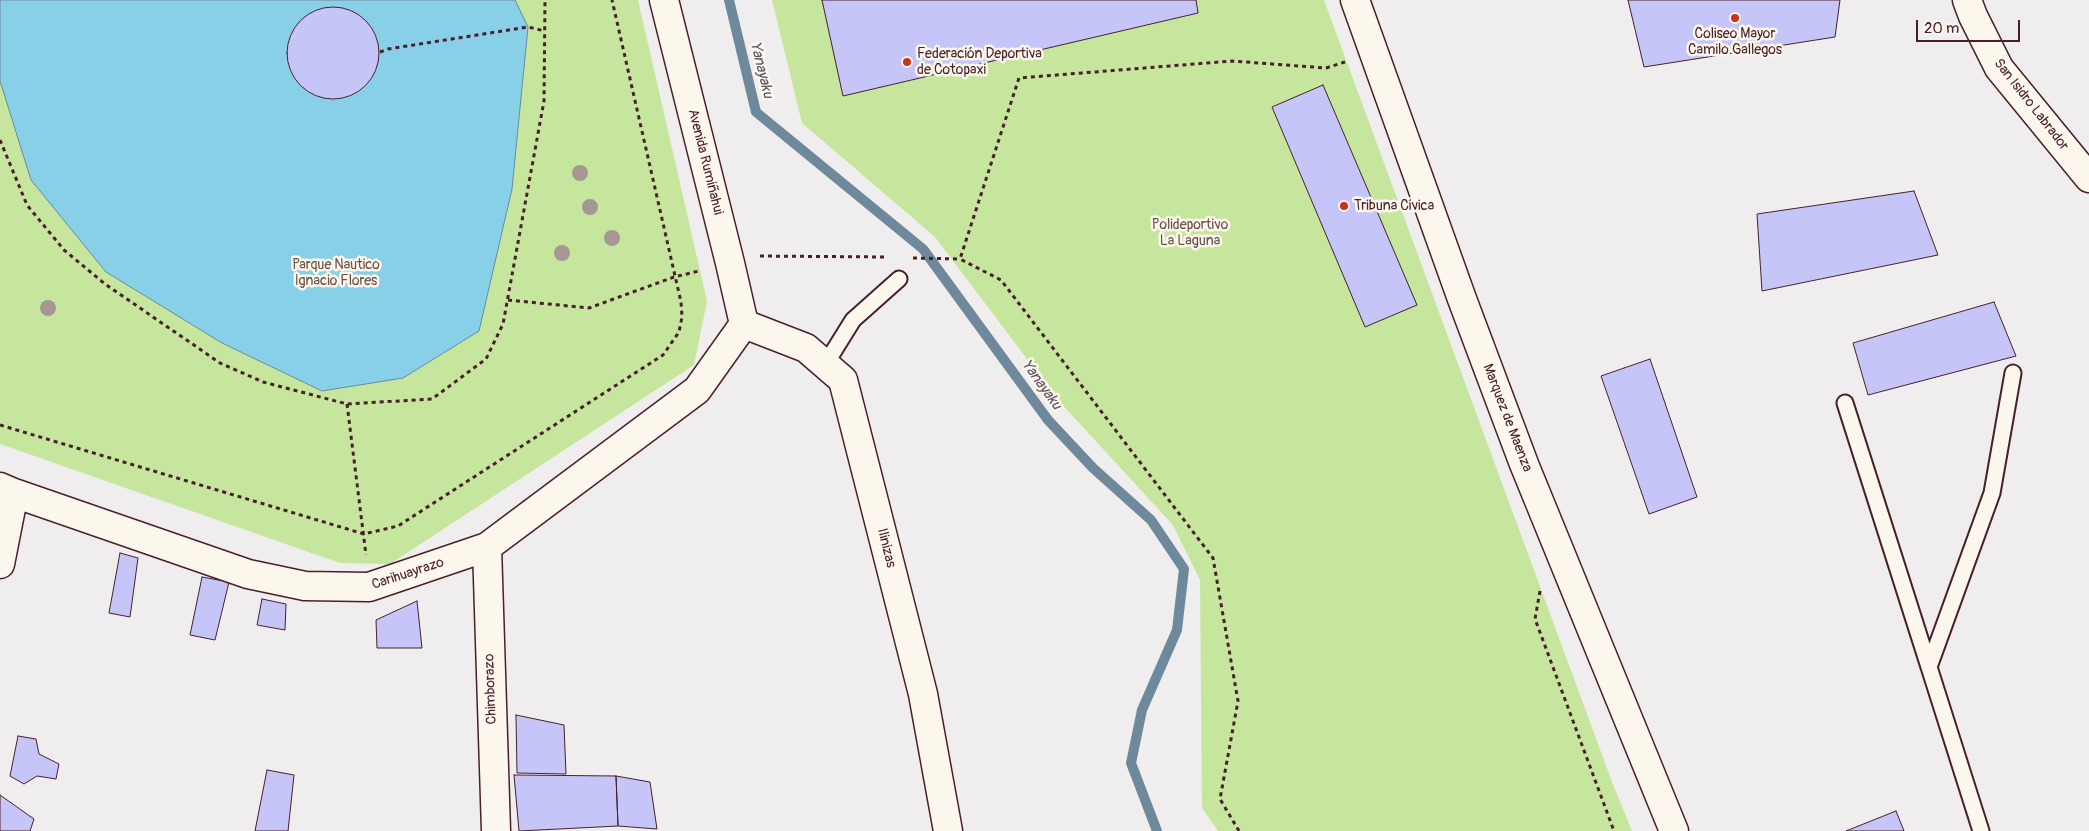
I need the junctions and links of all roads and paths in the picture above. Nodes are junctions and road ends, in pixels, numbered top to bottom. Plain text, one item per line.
1 (545, 0) edge
2 (612, 0) edge
3 (664, 0) edge
4 (1355, 0) edge
5 (1967, 0) edge
6 (546, 31) junction
7 (380, 52) dead end
8 (1374, 54) junction
9 (0, 140) edge
10 (2089, 178) edge
11 (892, 257) dead end
12 (911, 258) dead end
13 (960, 259) junction
14 (730, 263) junction
15 (674, 277) junction
16 (899, 279) dead end
17 (508, 300) junction
18 (744, 324) junction
19 (826, 365) junction
20 (2013, 373) dead end
21 (1845, 403) dead end
22 (347, 404) junction
23 (0, 425) edge
24 (7, 490) edge
25 (364, 534) junction
26 (487, 547) junction
27 (0, 564) edge
28 (1541, 584) dead end
29 (369, 588) junction
30 (1929, 667) junction
31 (496, 831) edge
32 (948, 831) edge
33 (1239, 831) edge
34 (1614, 831) edge
35 (1674, 831) edge
36 (1981, 831) edge

1 - 6 path
2 - 15 path
3 - 14 street, Avenida Rumiñahui
4 - 8 street, Marquez de Maenza
5 - 10 street, San Isidro Labrador
6 - 7 path
6 - 17 path
8 - 13 path
8 - 35 street, Marquez de Maenza
9 - 22 path
11 - 14 path
12 - 13 path
13 - 33 path
14 - 15 path
14 - 18 street, Avenida Rumiñahui
15 - 17 path
15 - 25 path
16 - 19 lane
17 - 22 path
18 - 19 street, Ilinizas
18 - 26 street, Carihuayrazo
19 - 32 street, Ilinizas
20 - 30 lane
21 - 30 lane
22 - 25 path
23 - 25 path
24 - 27 street
24 - 29 street, Carihuayrazo
25 - 29 path
26 - 29 street, Carihuayrazo
26 - 31 street, Chimborazo
28 - 34 path
30 - 36 lane

